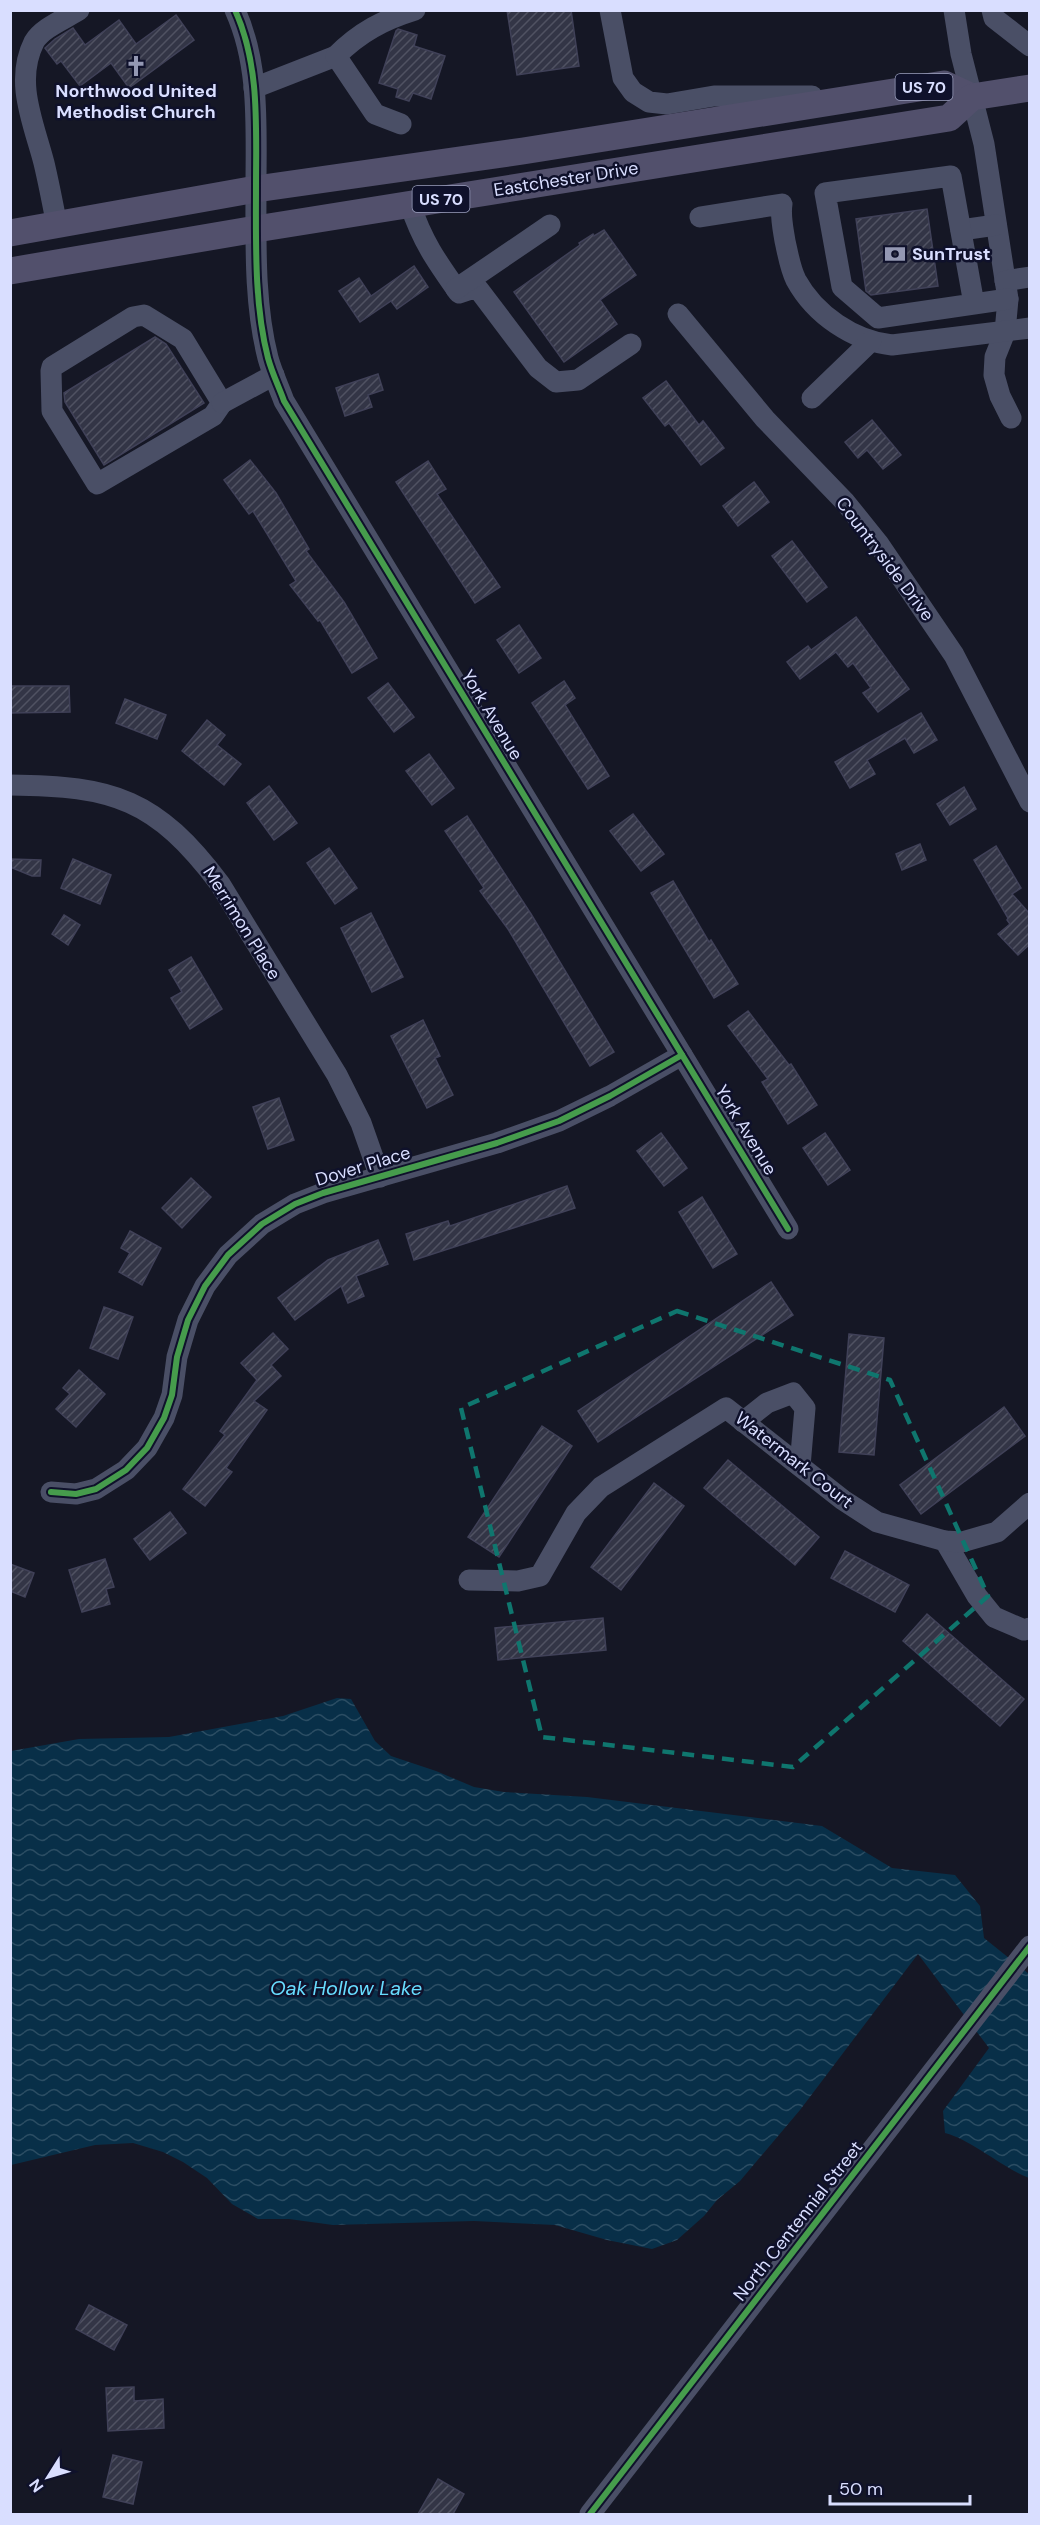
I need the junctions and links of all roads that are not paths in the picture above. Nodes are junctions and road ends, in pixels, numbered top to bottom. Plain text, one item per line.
1 (79, 10) edge
2 (235, 10) edge
3 (415, 10) edge
4 (610, 10) edge
5 (954, 10) edge
6 (992, 10) edge
7 (377, 17) edge
8 (1021, 32) edge
9 (1029, 46) edge
10 (336, 56) junction
11 (254, 88) junction
12 (1029, 88) edge
13 (873, 95) junction
14 (972, 97) junction
15 (401, 124) dead end
16 (256, 189) junction
17 (410, 204) junction
18 (700, 217) dead end
19 (550, 225) dead end
20 (996, 225) junction
21 (57, 226) junction
22 (256, 229) junction
23 (961, 230) junction
24 (10, 233) edge
25 (10, 271) edge
26 (1029, 277) edge
27 (456, 288) junction
28 (1006, 290) junction
29 (974, 304) junction
30 (678, 314) dead end
31 (1029, 328) edge
32 (1005, 332) junction
33 (871, 341) junction
34 (631, 344) dead end
35 (274, 375) junction
36 (812, 398) dead end
37 (222, 403) junction
38 (1011, 418) dead end
39 (10, 785) edge
40 (1029, 802) edge
41 (682, 1055) junction
42 (380, 1177) junction
43 (788, 1229) dead end
44 (743, 1422) junction
45 (800, 1466) junction
46 (51, 1492) dead end
47 (1029, 1503) edge
48 (945, 1541) junction
49 (469, 1580) dead end
50 (1029, 1628) edge
51 (1025, 1952) edge
52 (590, 2514) edge

1 - 21 street
2 - 11 street, York Avenue
3 - 7 street
4 - 13 street
5 - 14 street
6 - 8 street
7 - 10 street
8 - 9 street
10 - 11 street
10 - 15 street
11 - 16 street, York Avenue
12 - 14 main road, US 70
13 - 14 main road, Eastchester Drive / US 70
13 - 16 main road, Eastchester Drive / US 70
14 - 17 main road, Eastchester Drive / US 70
14 - 20 street
16 - 21 main road, Eastchester Drive / US 70
16 - 22 street, York Avenue
17 - 22 main road, Eastchester Drive / US 70
17 - 27 street
18 - 33 street
19 - 27 street
20 - 23 street
20 - 28 street
21 - 24 main road, Eastchester Drive / US 70
22 - 25 main road, Eastchester Drive / US 70
22 - 35 street, York Avenue
23 - 29 street
23 - 29 street
26 - 28 street
27 - 34 street
28 - 29 street
28 - 32 street
30 - 40 street, Countryside Drive
31 - 32 street
32 - 33 street
32 - 38 street
33 - 36 street
35 - 37 street
35 - 41 street, York Avenue
37 - 37 street
39 - 42 street, Merrimon Place
41 - 42 street, Dover Place
41 - 43 street, York Avenue
42 - 46 street, Dover Place
44 - 45 street, Watermark Court
44 - 45 street
44 - 49 street, Watermark Court
45 - 48 street, Watermark Court
47 - 48 street, Watermark Court
48 - 50 street
51 - 52 street, North Centennial Street

